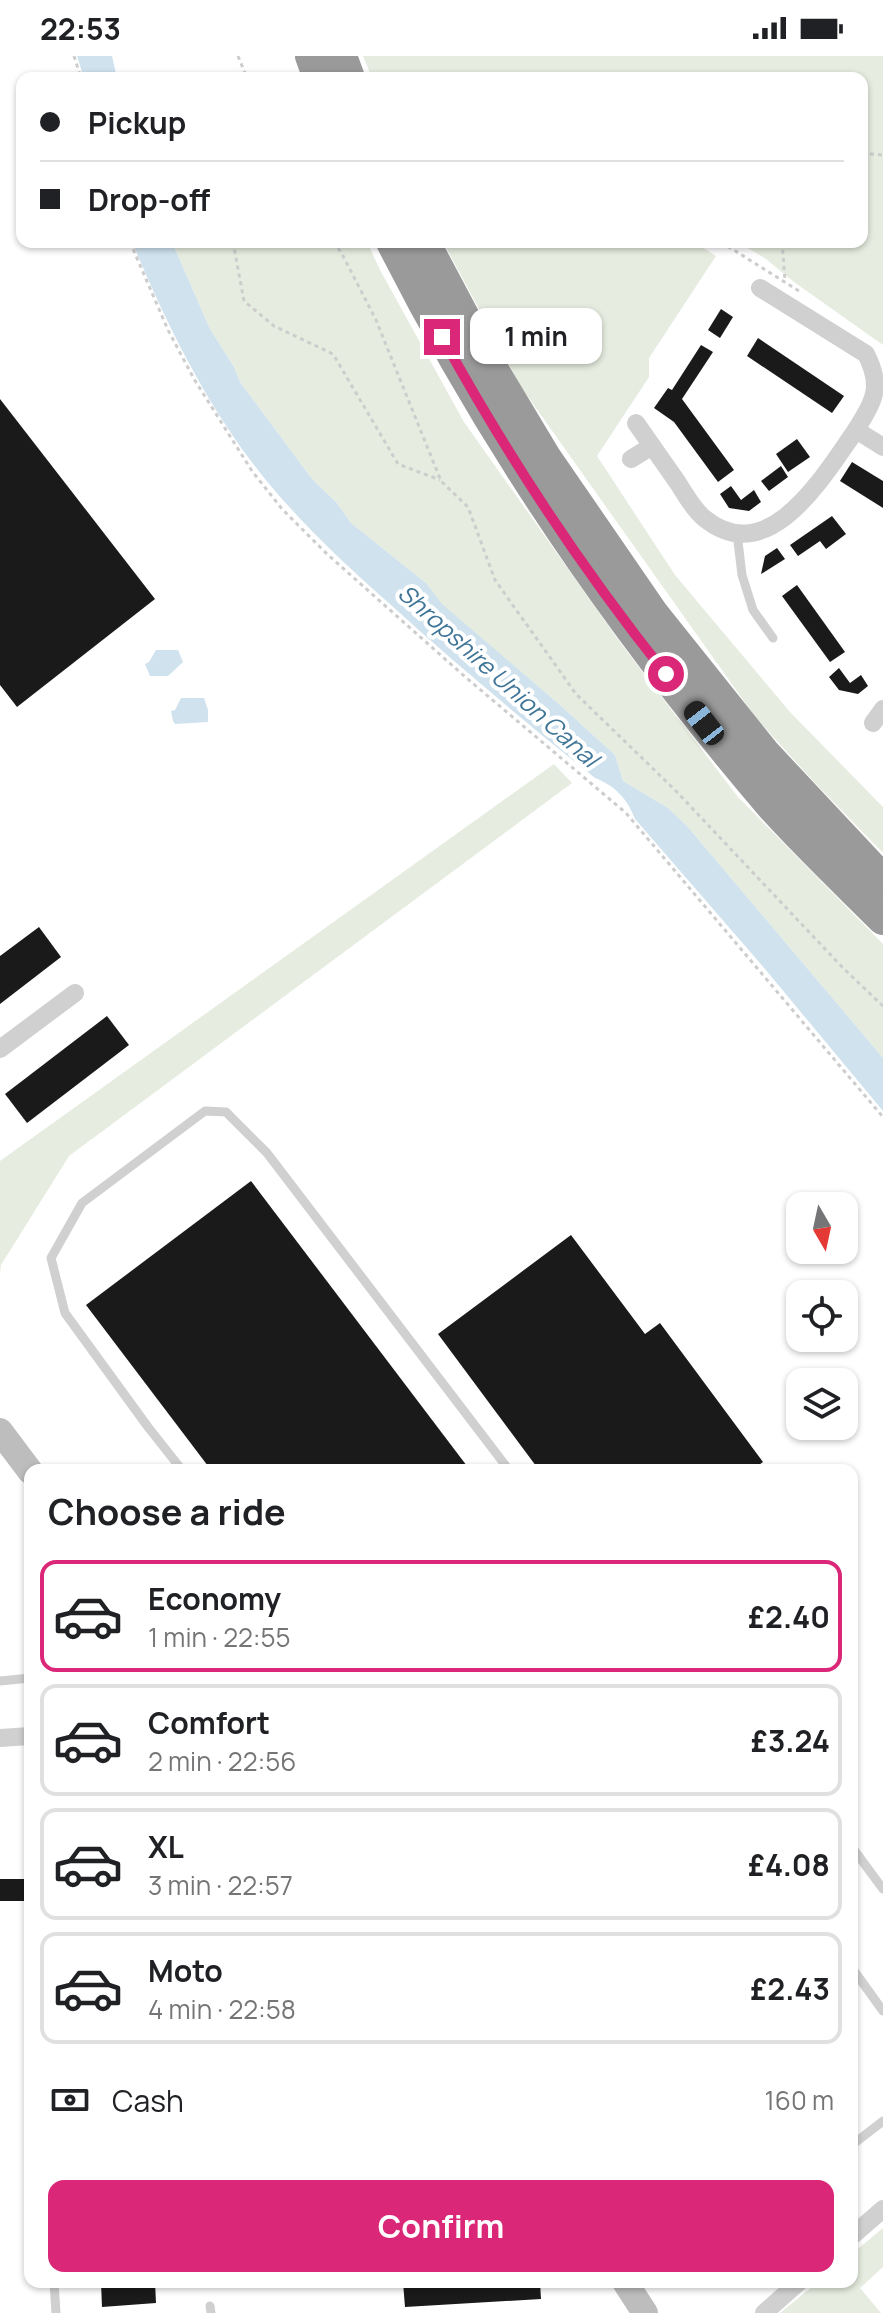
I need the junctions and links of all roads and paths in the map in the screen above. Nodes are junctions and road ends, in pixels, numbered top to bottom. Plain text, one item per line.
1 (133, 248) edge
2 (234, 248) edge
3 (338, 248) edge
4 (395, 248) edge
5 (427, 248) edge
6 (782, 248) edge
7 (785, 280) dead end
8 (760, 288) dead end
9 (636, 423) dead end
10 (856, 430) junction
11 (652, 446) junction
12 (883, 447) edge
13 (631, 459) dead end
14 (441, 481) junction
15 (737, 533) junction
16 (773, 638) dead end
17 (883, 880) edge
18 (883, 919) edge
19 (75, 993) dead end
20 (883, 1006) edge
21 (0, 1049) edge
22 (883, 1117) edge
23 (0, 1431) edge
24 (25, 1464) edge
25 (177, 1464) edge
26 (504, 1464) edge
27 (24, 1679) edge
28 (0, 1681) edge
29 (24, 1736) edge
30 (0, 1738) edge
31 (858, 1855) edge
32 (883, 1889) edge
33 (858, 1976) edge
34 (883, 2011) edge
35 (883, 2121) edge
36 (858, 2140) edge
37 (883, 2209) edge
38 (858, 2231) edge
39 (54, 2288) edge
40 (629, 2288) edge
41 (792, 2288) edge
42 (56, 2313) edge
43 (645, 2313) edge
44 (764, 2313) edge

1 - 22 path
2 - 14 path
3 - 14 path
4 - 18 highway
5 - 17 highway
6 - 7 path
8 - 10 street
9 - 11 street
10 - 12 street
10 - 15 street
11 - 13 street
11 - 15 street
14 - 20 path
15 - 16 lane
19 - 21 street
23 - 24 street
25 - 26 lane
27 - 28 lane
29 - 30 street
31 - 32 lane
33 - 34 lane
35 - 36 lane
37 - 38 street
39 - 42 lane
40 - 43 street
41 - 44 street

